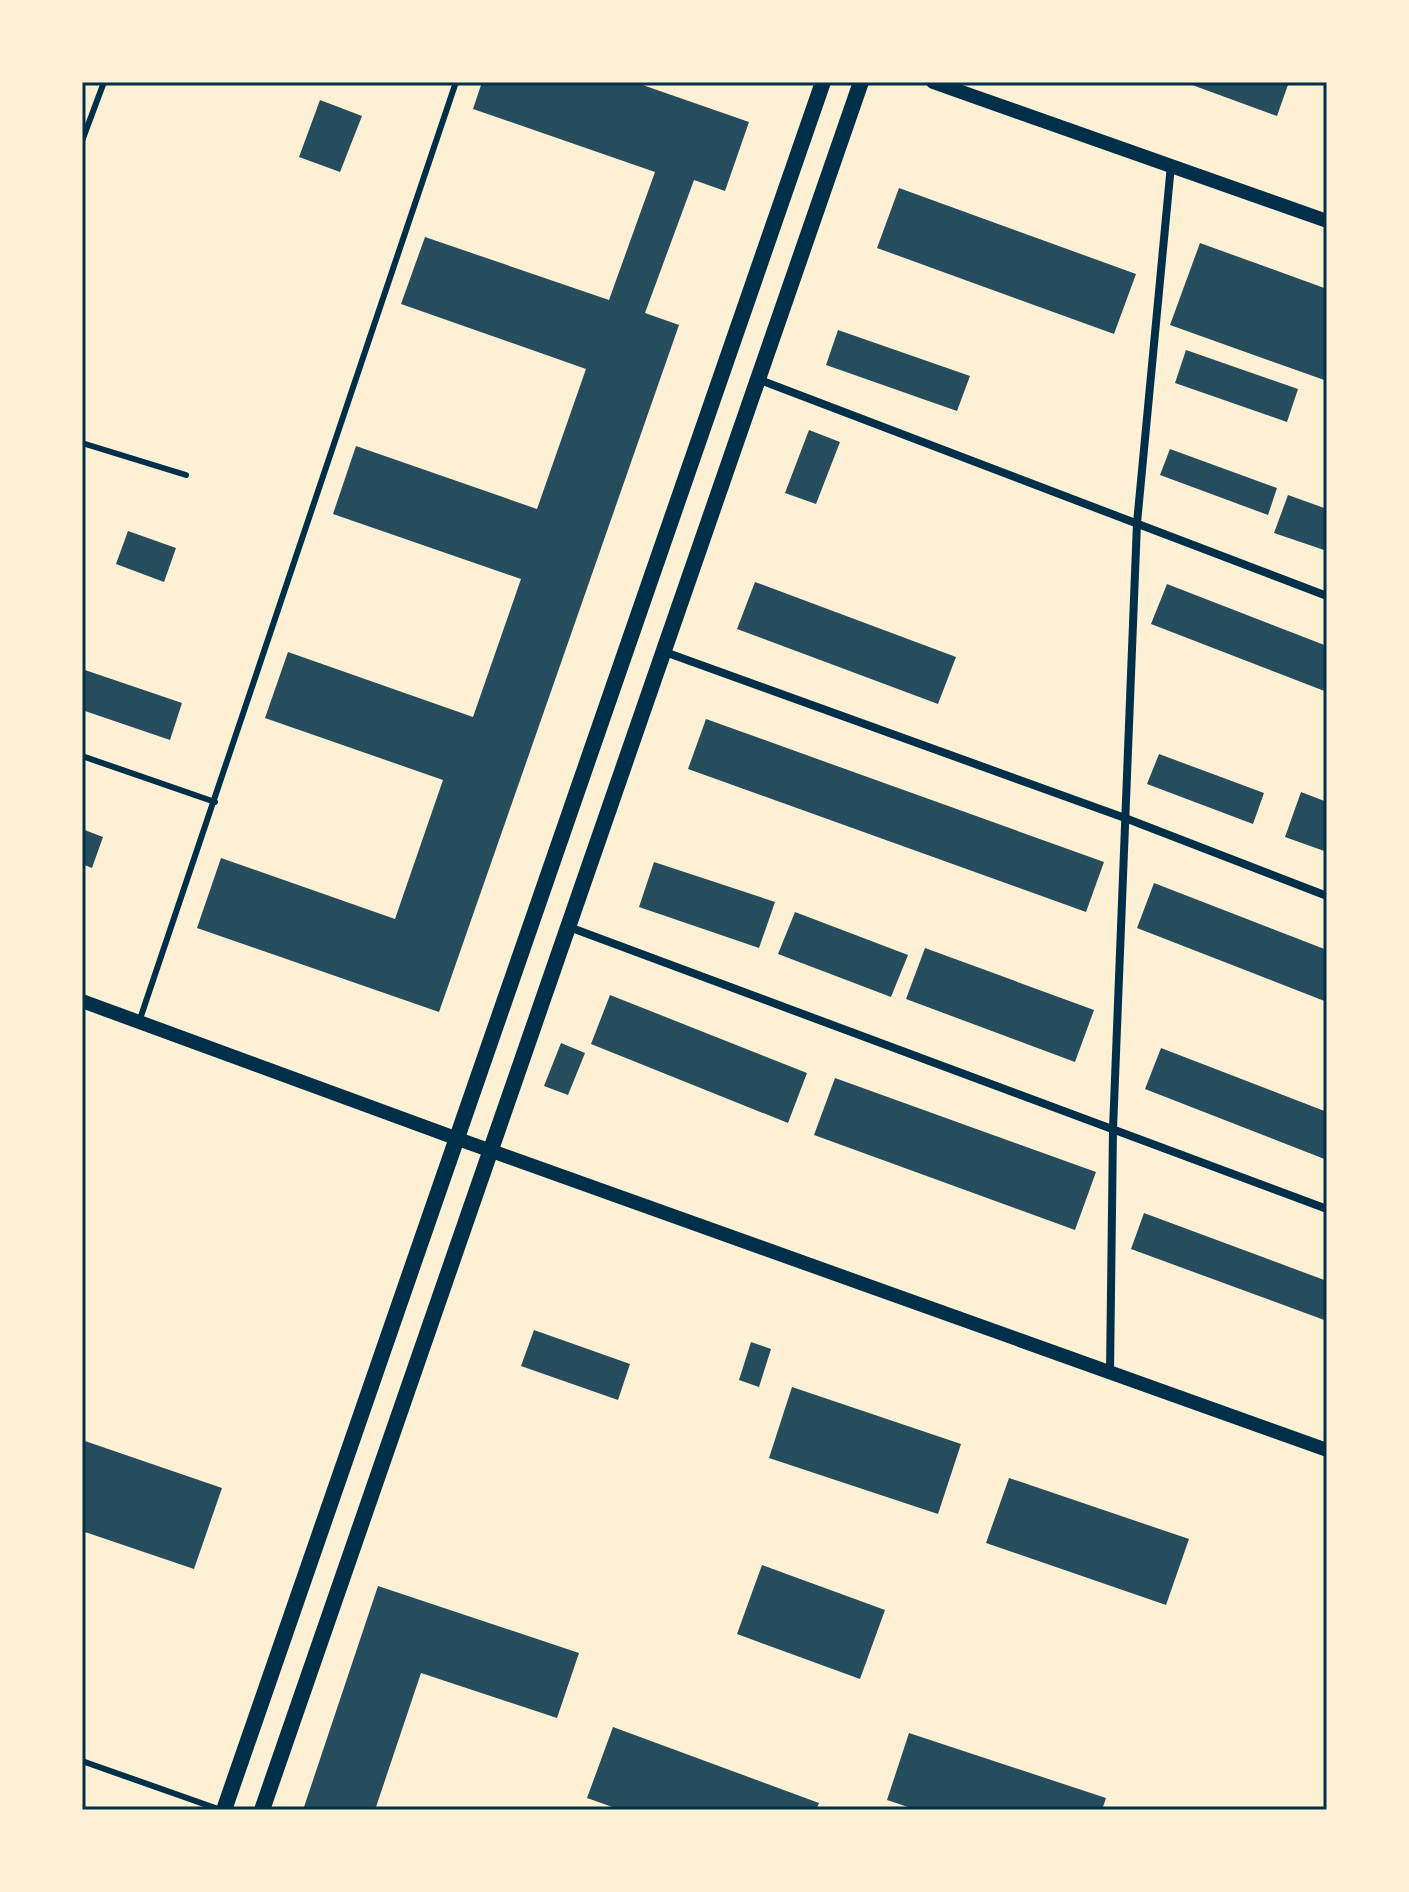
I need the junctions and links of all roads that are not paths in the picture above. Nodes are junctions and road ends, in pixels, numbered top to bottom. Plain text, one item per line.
1 (104, 82) edge
2 (456, 82) edge
3 (823, 82) edge
4 (861, 82) edge
5 (933, 82) edge
6 (82, 141) edge
7 (1171, 165) junction
8 (1327, 221) edge
9 (760, 380) junction
10 (82, 443) edge
11 (186, 475) dead end
12 (1137, 523) junction
13 (1327, 596) edge
14 (665, 652) junction
15 (82, 756) edge
16 (215, 802) junction
17 (1125, 818) junction
18 (1327, 896) edge
19 (569, 927) junction
20 (82, 1001) edge
21 (139, 1022) junction
22 (1113, 1129) junction
23 (458, 1139) junction
24 (491, 1151) junction
25 (1327, 1209) edge
26 (1110, 1373) junction
27 (1327, 1450) edge
28 (82, 1761) edge
29 (222, 1810) edge
30 (262, 1810) edge

1 - 6 lane
2 - 16 lane
3 - 23 main road
4 - 9 main road
5 - 7 street
7 - 8 street
7 - 12 street
9 - 12 street
9 - 14 main road
10 - 11 lane
12 - 13 street
12 - 17 street
14 - 17 street
14 - 19 main road
15 - 16 lane
16 - 21 lane
17 - 18 street
17 - 22 street
19 - 22 street
19 - 24 main road
20 - 21 street
21 - 23 street
22 - 25 street
22 - 26 street
23 - 24 street
23 - 29 main road
24 - 26 street
24 - 30 main road
26 - 27 street
28 - 29 lane

